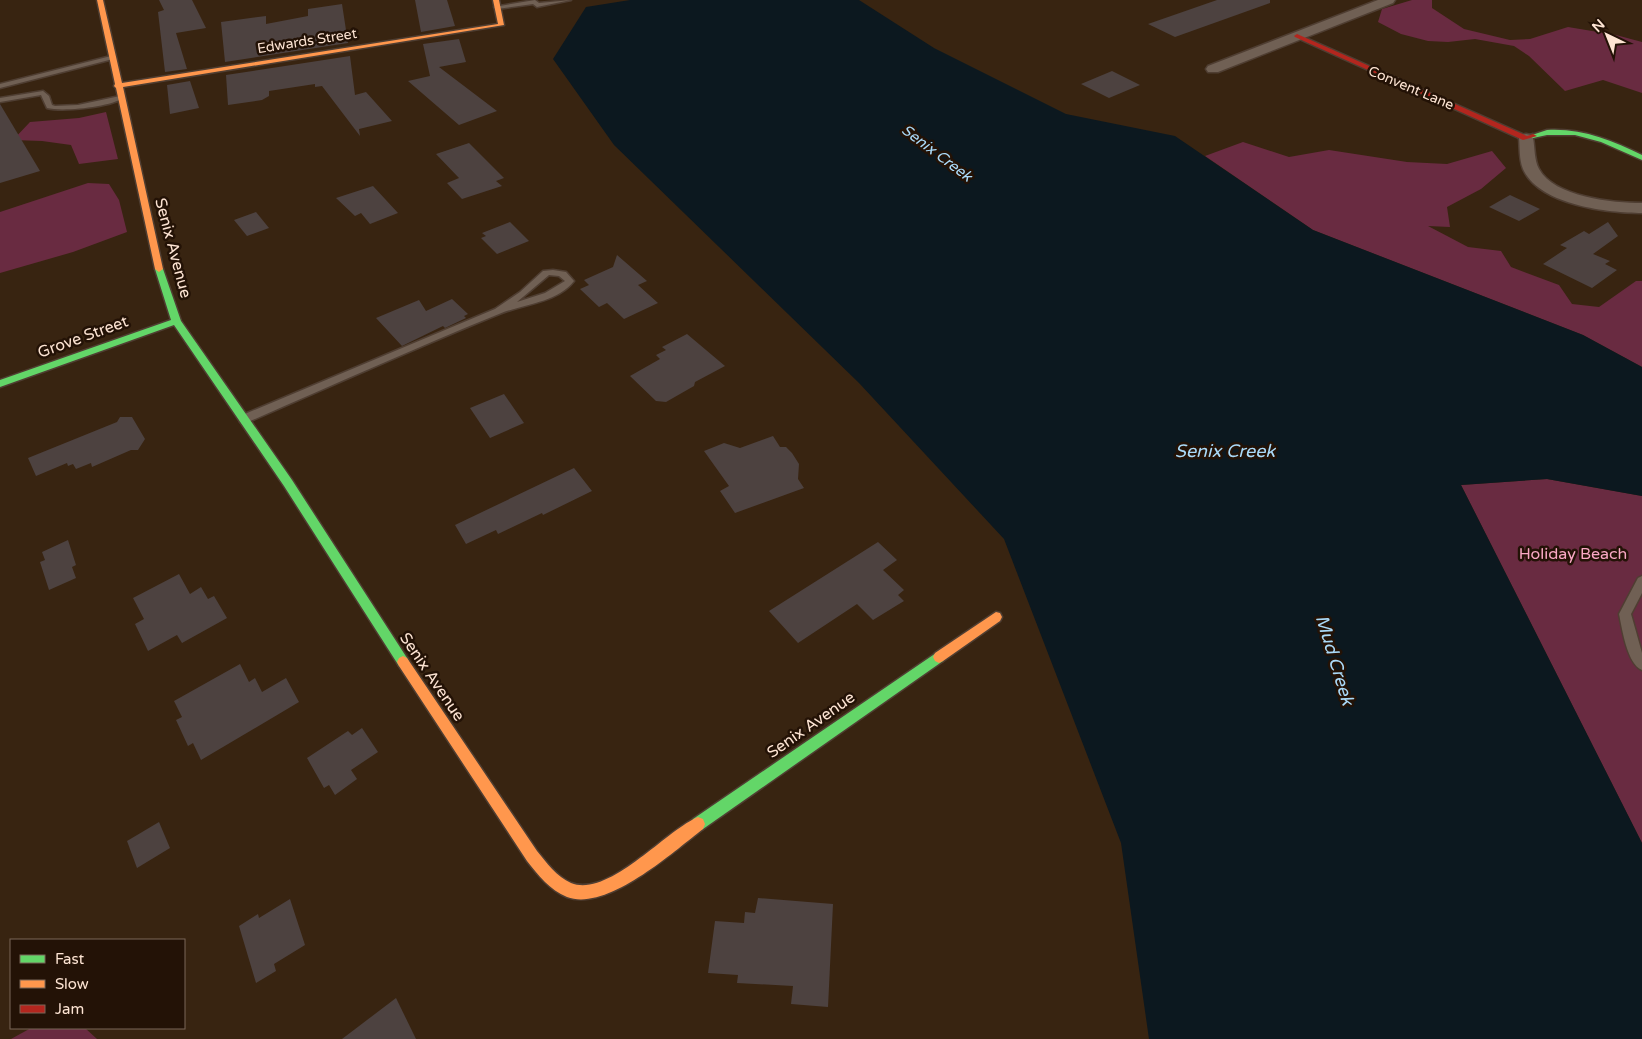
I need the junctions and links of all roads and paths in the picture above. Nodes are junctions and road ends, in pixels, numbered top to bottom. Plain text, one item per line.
1 (100, 0) edge
2 (568, 0) edge
3 (1388, 0) edge
4 (498, 12) edge
5 (1297, 36) junction
6 (112, 58) junction
7 (1212, 69) dead end
8 (0, 86) edge
9 (117, 86) junction
10 (120, 98) junction
11 (0, 100) edge
12 (1526, 138) junction
13 (1642, 158) edge
14 (1642, 208) edge
15 (498, 311) junction
16 (176, 321) junction
17 (0, 384) edge
18 (244, 419) junction
19 (1642, 581) edge
20 (996, 617) dead end
21 (1642, 664) edge

1 - 6 street, Senix Avenue
2 - 4 lane
3 - 5 street
4 - 9 street, Edwards Street
5 - 7 street
5 - 12 street, Convent Lane
6 - 8 lane
6 - 9 street, Senix Avenue
9 - 10 street, Senix Avenue
10 - 11 lane
10 - 16 street, Senix Avenue
12 - 13 street
12 - 14 street
15 - 15 lane
15 - 18 lane
16 - 17 street, Grove Street
16 - 18 street, Senix Avenue
18 - 20 street, Senix Avenue
19 - 21 lane

